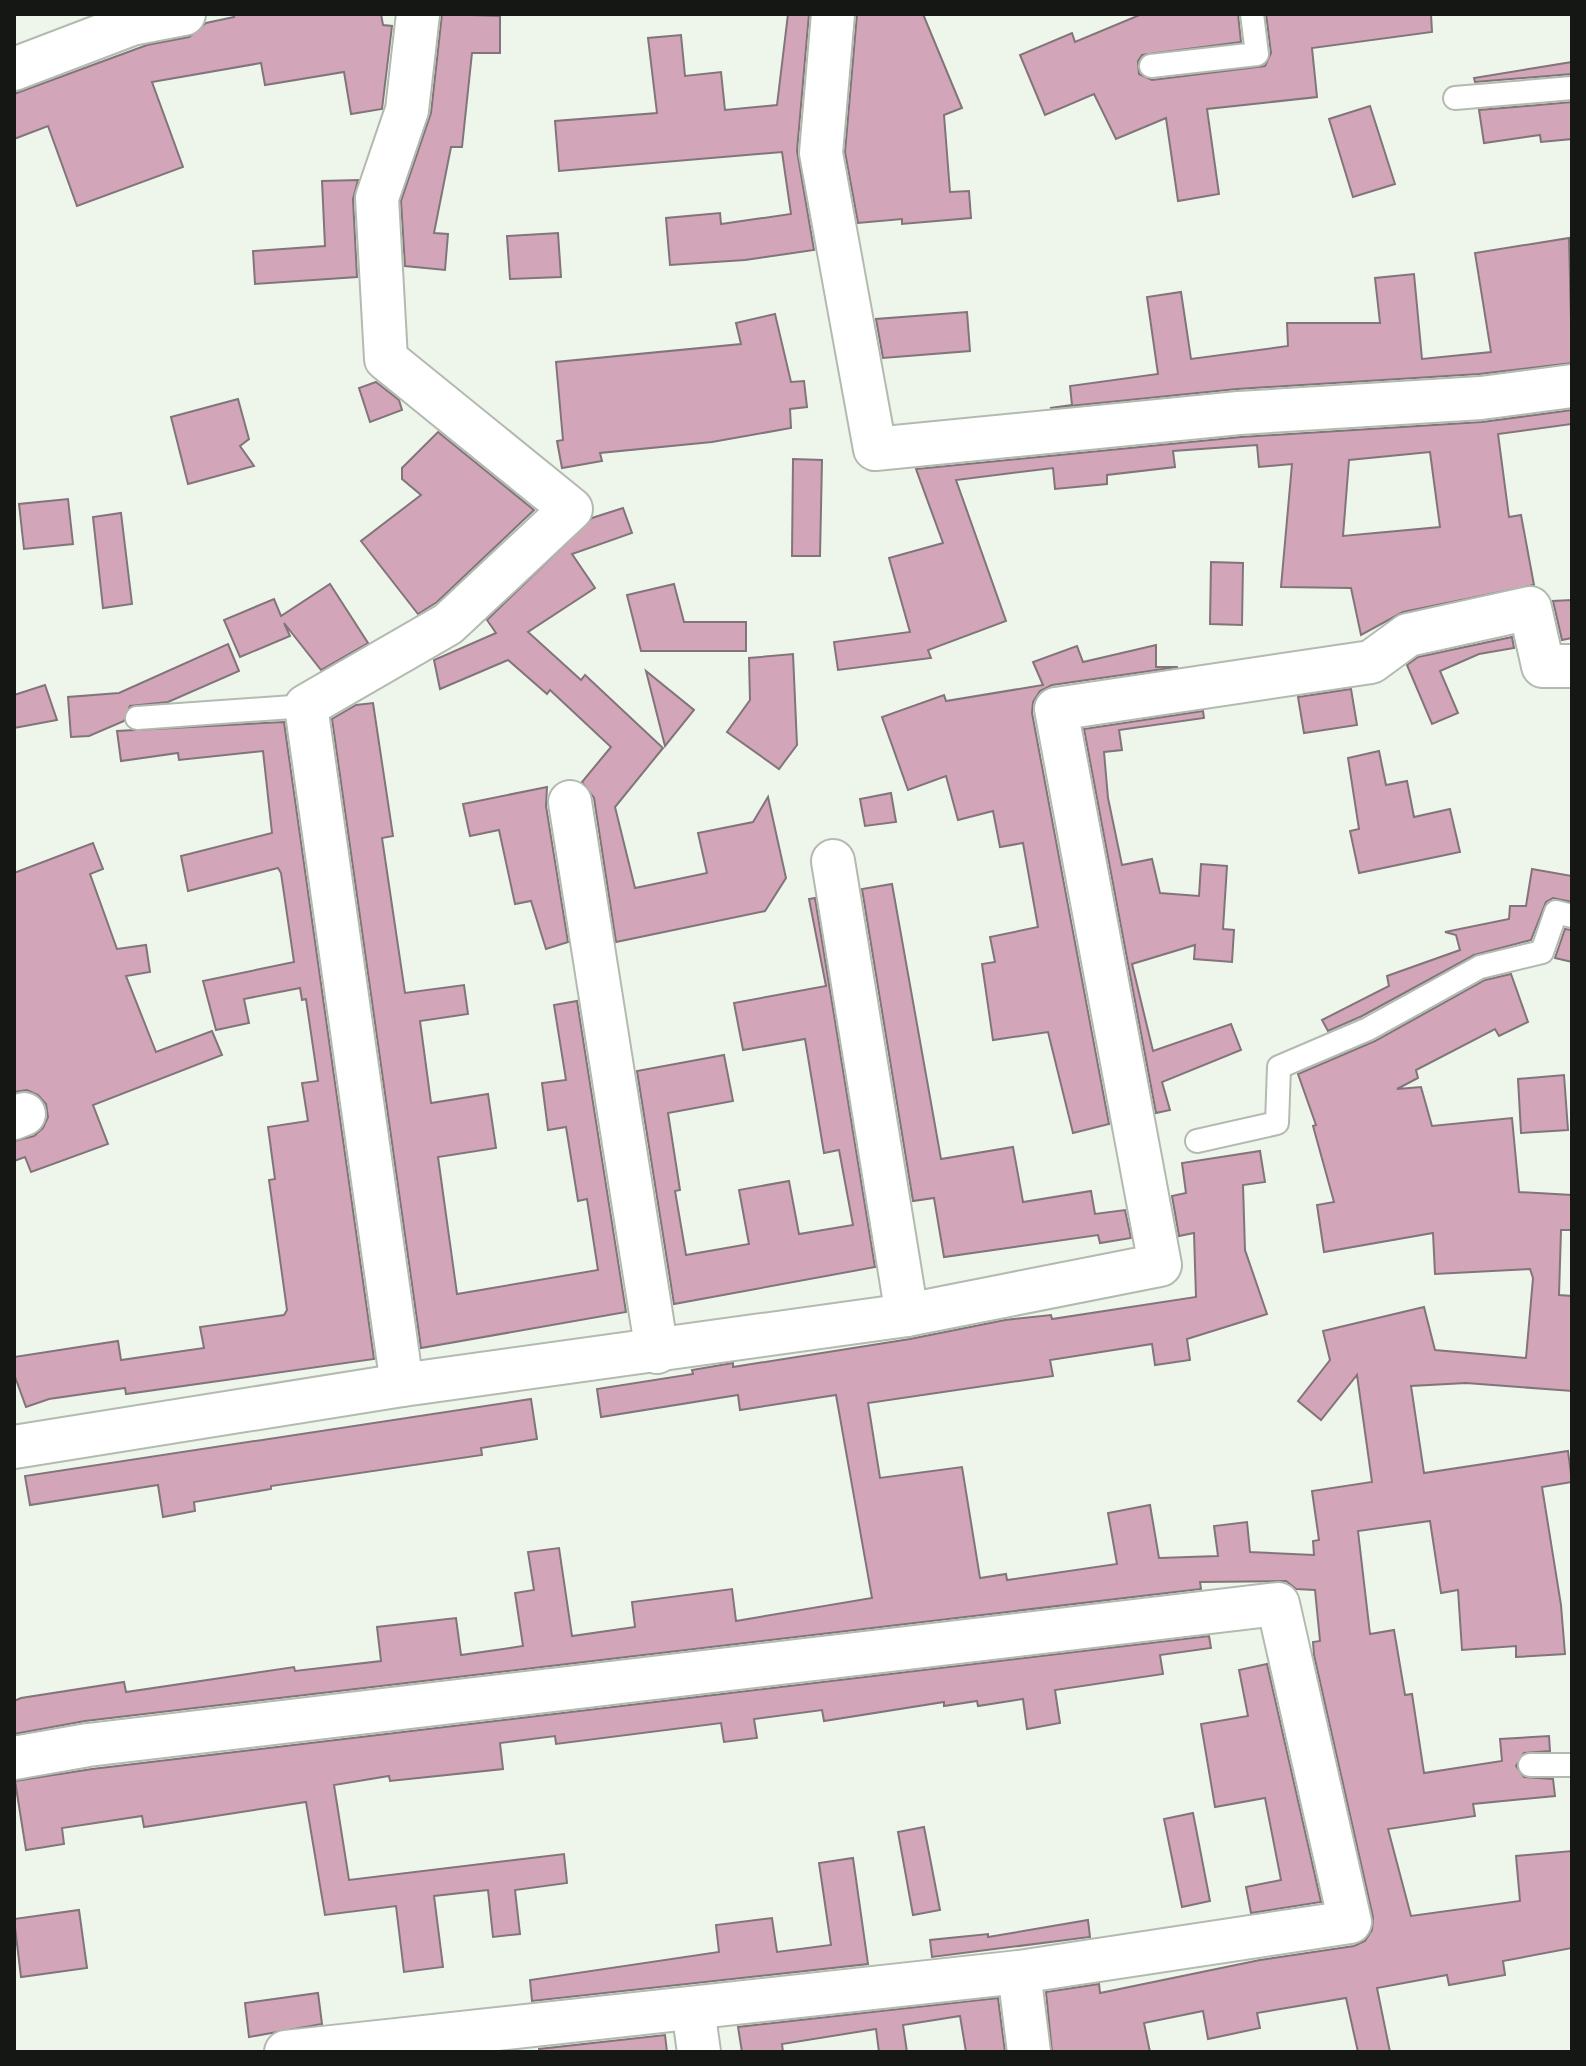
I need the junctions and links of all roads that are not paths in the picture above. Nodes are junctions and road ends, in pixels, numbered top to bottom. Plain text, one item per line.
1 (184, 14) edge
2 (418, 14) edge
3 (833, 14) edge
4 (1252, 14) edge
5 (132, 19) edge
6 (1151, 66) dead end
7 (14, 69) edge
8 (1572, 88) edge
9 (1455, 98) dead end
10 (1572, 386) edge
11 (1572, 666) edge
12 (306, 706) junction
13 (137, 718) dead end
14 (570, 802) dead end
15 (833, 861) dead end
16 (1572, 916) edge
17 (1197, 1141) dead end
18 (907, 1315) junction
19 (657, 1352) junction
20 (402, 1385) junction
21 (14, 1447) edge
22 (14, 1758) edge
23 (1530, 1765) dead end
24 (1572, 1765) edge
25 (1019, 1972) junction
26 (693, 2009) junction
27 (370, 2048) edge
28 (286, 2052) edge
29 (699, 2052) edge
30 (1029, 2052) edge

1 - 5 street
2 - 12 street
3 - 10 street
4 - 6 lane
5 - 7 street
8 - 9 lane
11 - 18 street
12 - 13 lane
12 - 20 street
14 - 19 street
15 - 18 street
16 - 17 lane
18 - 19 street
19 - 20 street
20 - 21 street
22 - 25 street
23 - 24 lane
25 - 26 street
25 - 30 street
26 - 27 street
26 - 29 street
27 - 28 street

